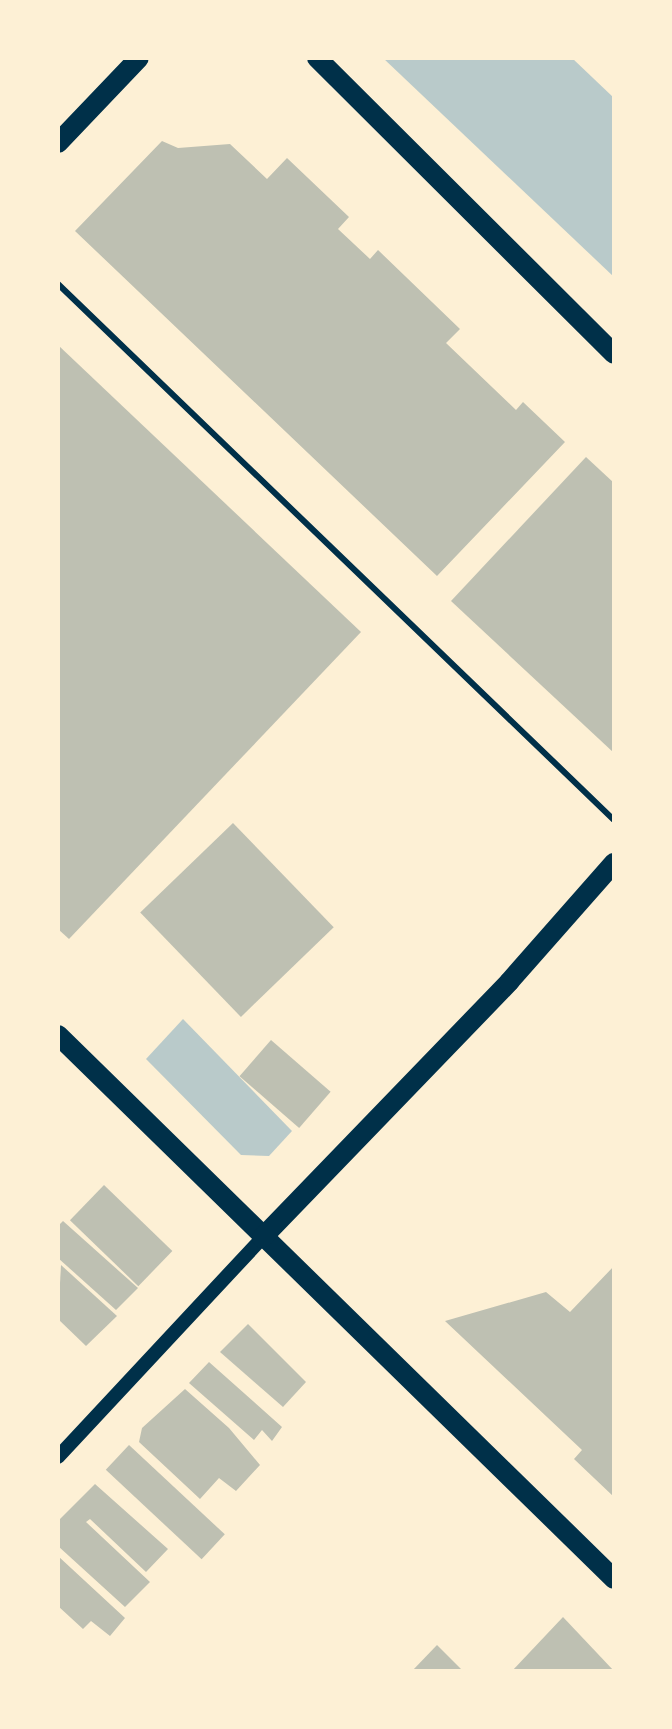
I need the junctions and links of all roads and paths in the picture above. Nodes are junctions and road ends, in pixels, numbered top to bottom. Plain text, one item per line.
1 (139, 58) edge
2 (317, 58) edge
3 (58, 143) edge
4 (58, 284) edge
5 (614, 354) edge
6 (614, 820) edge
7 (614, 863) edge
8 (58, 1035) edge
9 (262, 1238) junction
10 (58, 1457) edge
11 (614, 1579) edge

1 - 3 main road
2 - 5 main road
4 - 6 lane
7 - 9 main road
8 - 9 main road
9 - 10 street
9 - 11 main road

